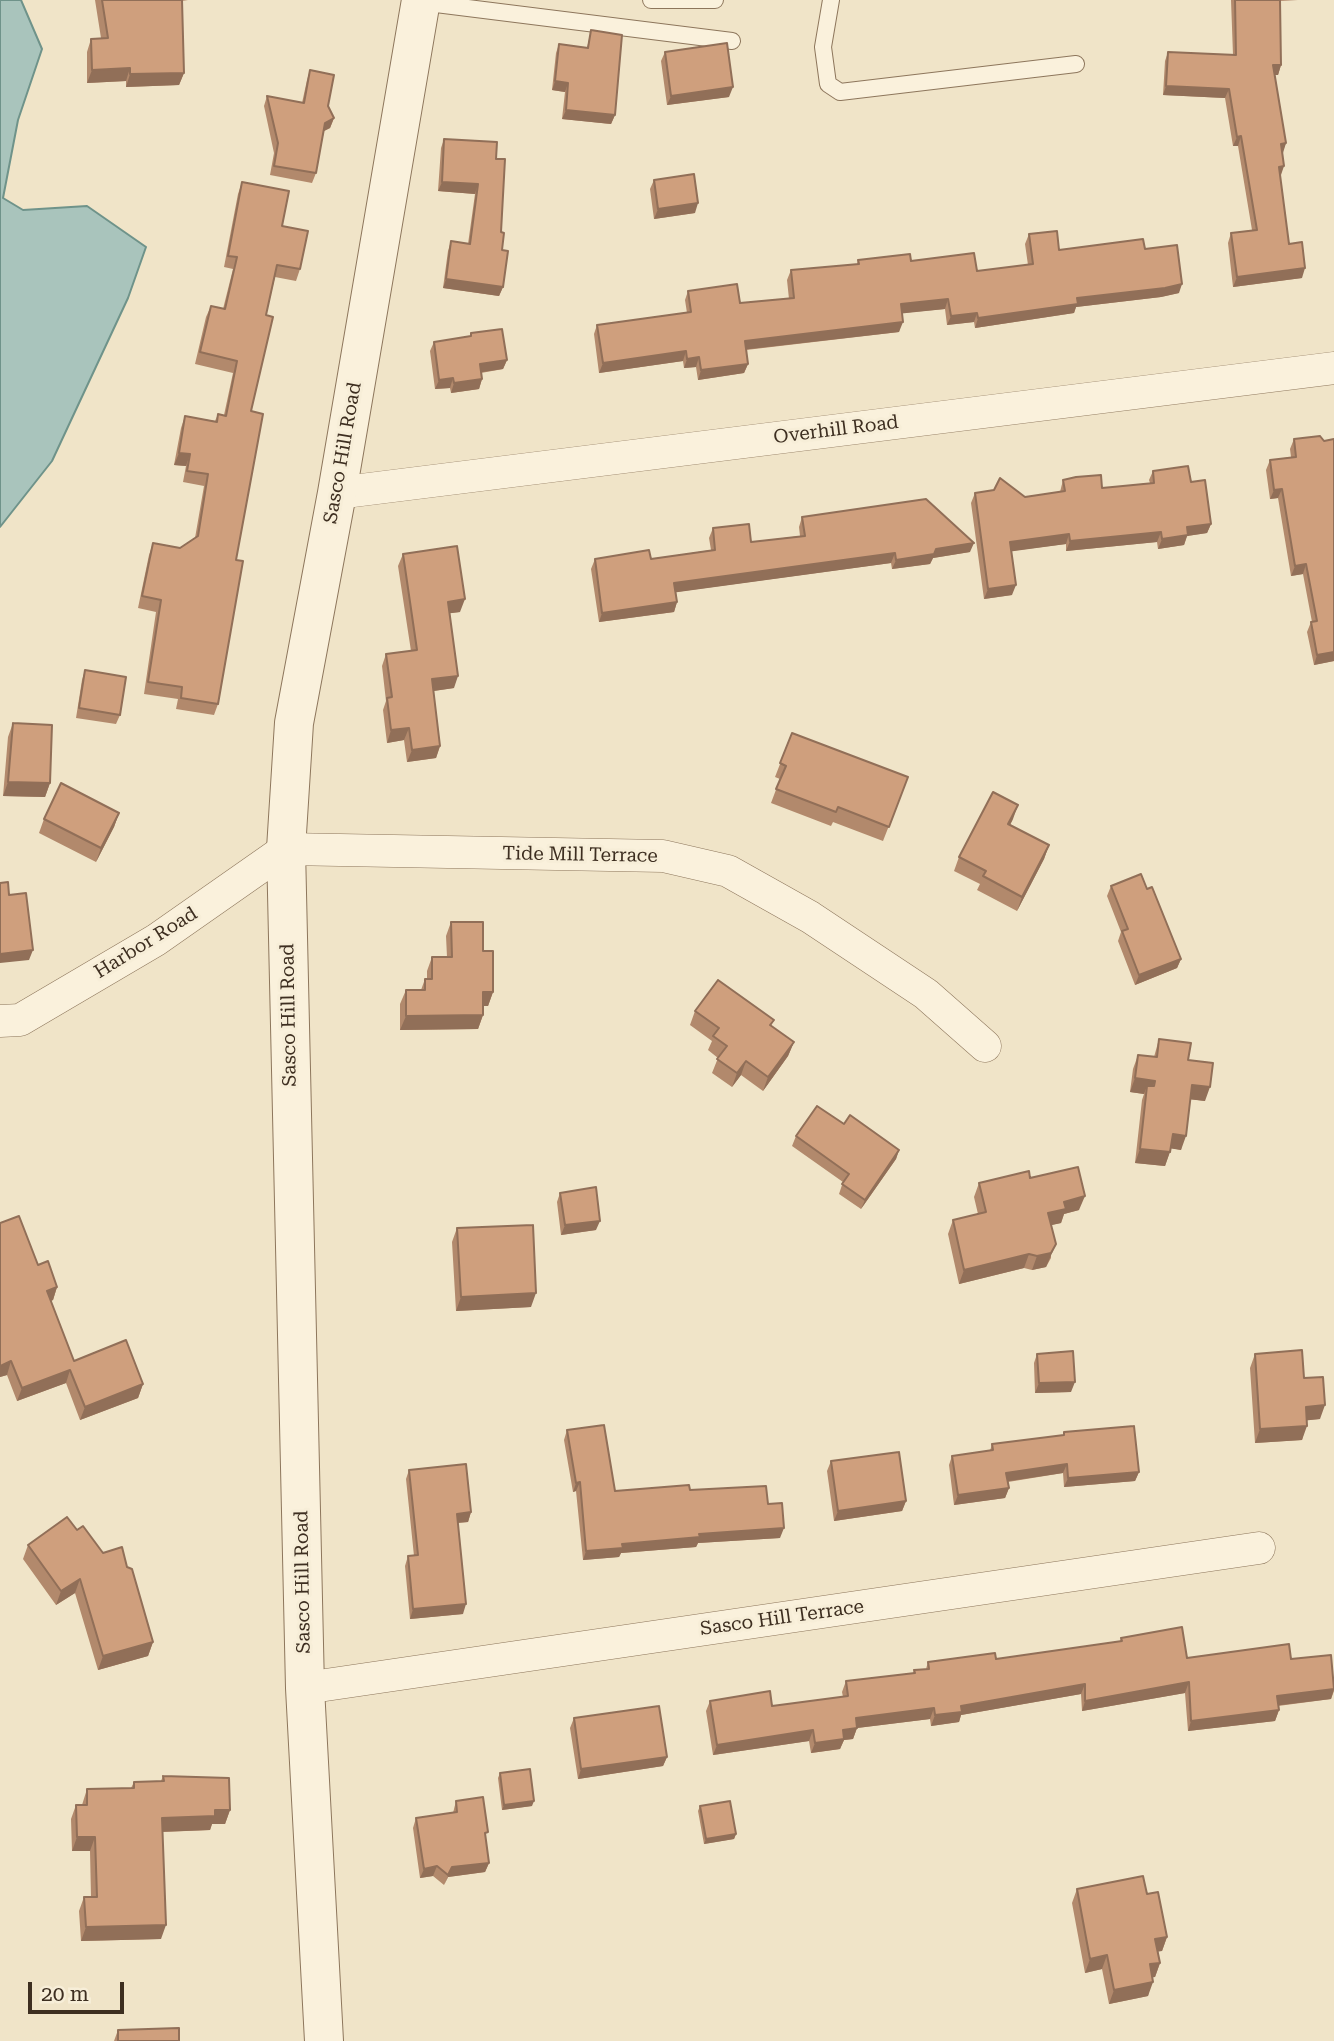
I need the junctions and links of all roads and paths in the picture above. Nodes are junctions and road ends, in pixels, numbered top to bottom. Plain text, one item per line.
1 (650, 0) edge
2 (715, 0) edge
3 (831, 0) edge
4 (420, 1) edge
5 (732, 41) dead end
6 (1076, 64) dead end
7 (1334, 368) edge
8 (337, 493) junction
9 (286, 849) junction
10 (0, 1021) edge
11 (985, 1046) dead end
12 (1259, 1548) dead end
13 (305, 1688) junction
14 (324, 2041) edge

1 - 2 lane
3 - 6 lane
4 - 5 lane
4 - 8 street, Sasco Hill Road
7 - 8 street, Overhill Road
8 - 9 street, Sasco Hill Road
9 - 10 street, Harbor Road
9 - 11 street, Tide Mill Terrace
9 - 13 street, Sasco Hill Road
12 - 13 street, Sasco Hill Terrace
13 - 14 street, Sasco Hill Road

